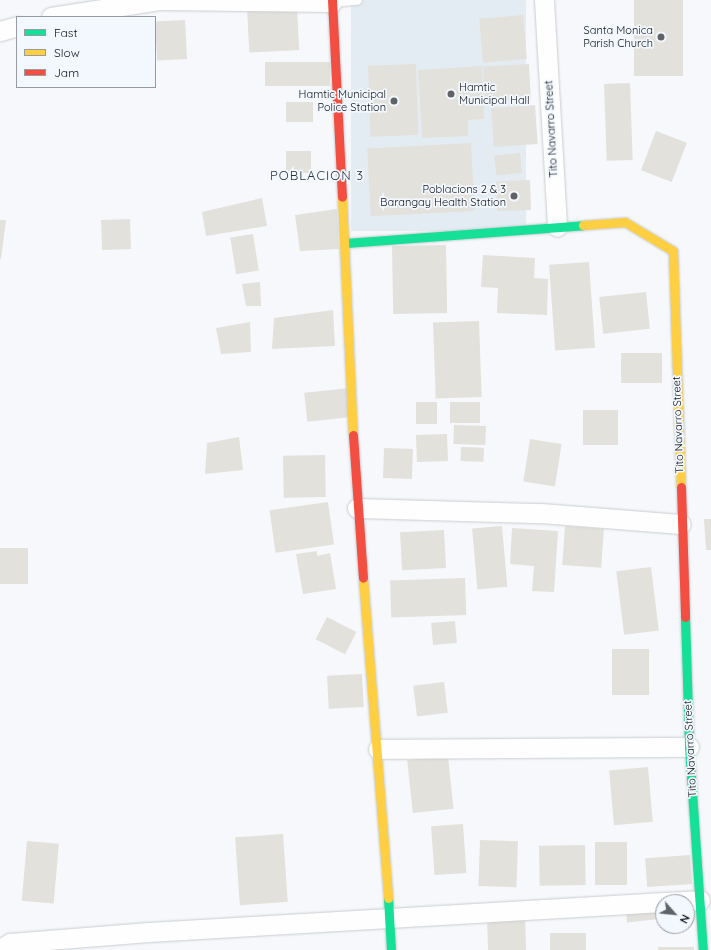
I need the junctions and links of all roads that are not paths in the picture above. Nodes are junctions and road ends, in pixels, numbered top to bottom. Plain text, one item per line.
1 (357, 0) edge
2 (544, 0) edge
3 (332, 1) edge
4 (56, 16) edge
5 (16, 26) edge
6 (0, 31) edge
7 (557, 227) junction
8 (346, 244) junction
9 (357, 508) junction
10 (681, 524) junction
11 (689, 747) junction
12 (378, 749) junction
13 (695, 900) edge
14 (700, 900) junction
15 (655, 902) edge
16 (388, 917) junction
17 (0, 949) edge
18 (391, 950) edge
19 (703, 950) edge

1 - 3 lane
2 - 7 street, Tito Navarro Street
3 - 4 street
3 - 8 street
5 - 6 street
7 - 8 street
7 - 10 street, Tito Navarro Street
8 - 9 street
9 - 10 street
9 - 12 street
10 - 11 street, Tito Navarro Street
11 - 12 street
11 - 14 street, Tito Navarro Street
12 - 16 street
13 - 14 street
14 - 19 street, Tito Navarro Street
15 - 16 street
16 - 17 street
16 - 18 street

